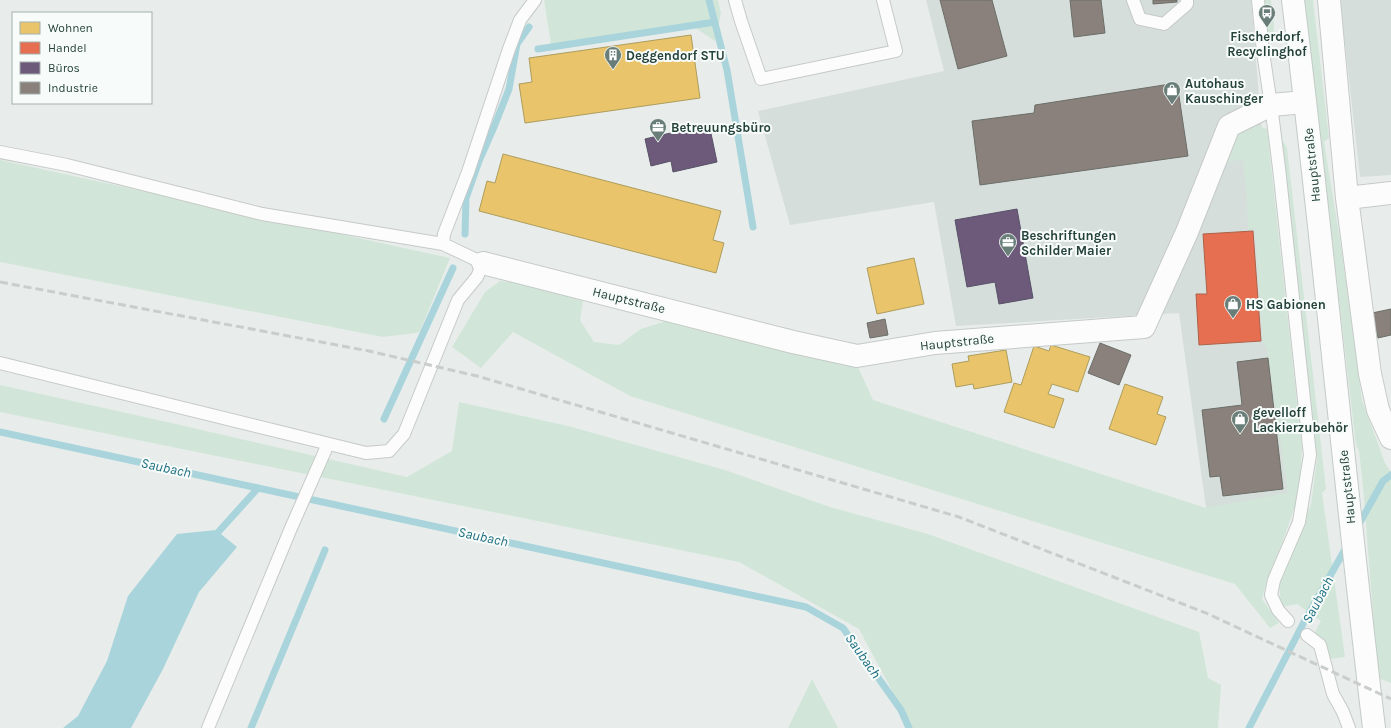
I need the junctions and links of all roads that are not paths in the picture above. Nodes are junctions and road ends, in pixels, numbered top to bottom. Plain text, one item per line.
1 (535, 0) edge
2 (735, 0) edge
3 (883, 0) edge
4 (1133, 0) edge
5 (1187, 0) edge
6 (1258, 0) edge
7 (1293, 0) edge
8 (1329, 0) edge
9 (1306, 102) junction
10 (1271, 106) junction
11 (0, 152) edge
12 (1391, 193) edge
13 (1347, 198) junction
14 (443, 244) junction
15 (483, 263) junction
16 (0, 363) edge
17 (1388, 433) edge
18 (328, 444) junction
19 (1288, 621) dead end
20 (1307, 635) dead end
21 (208, 728) edge
22 (1349, 728) edge
23 (1374, 728) edge

1 - 14 lane
2 - 3 lane
4 - 5 lane
6 - 10 lane
7 - 9 street, Hauptstraße
8 - 13 street
9 - 10 street, Hauptstraße
9 - 23 street, Hauptstraße
10 - 15 street, Hauptstraße
10 - 19 lane
11 - 14 lane
12 - 13 street
13 - 17 street
14 - 15 lane
15 - 18 lane
16 - 18 lane
18 - 21 lane
20 - 22 lane

